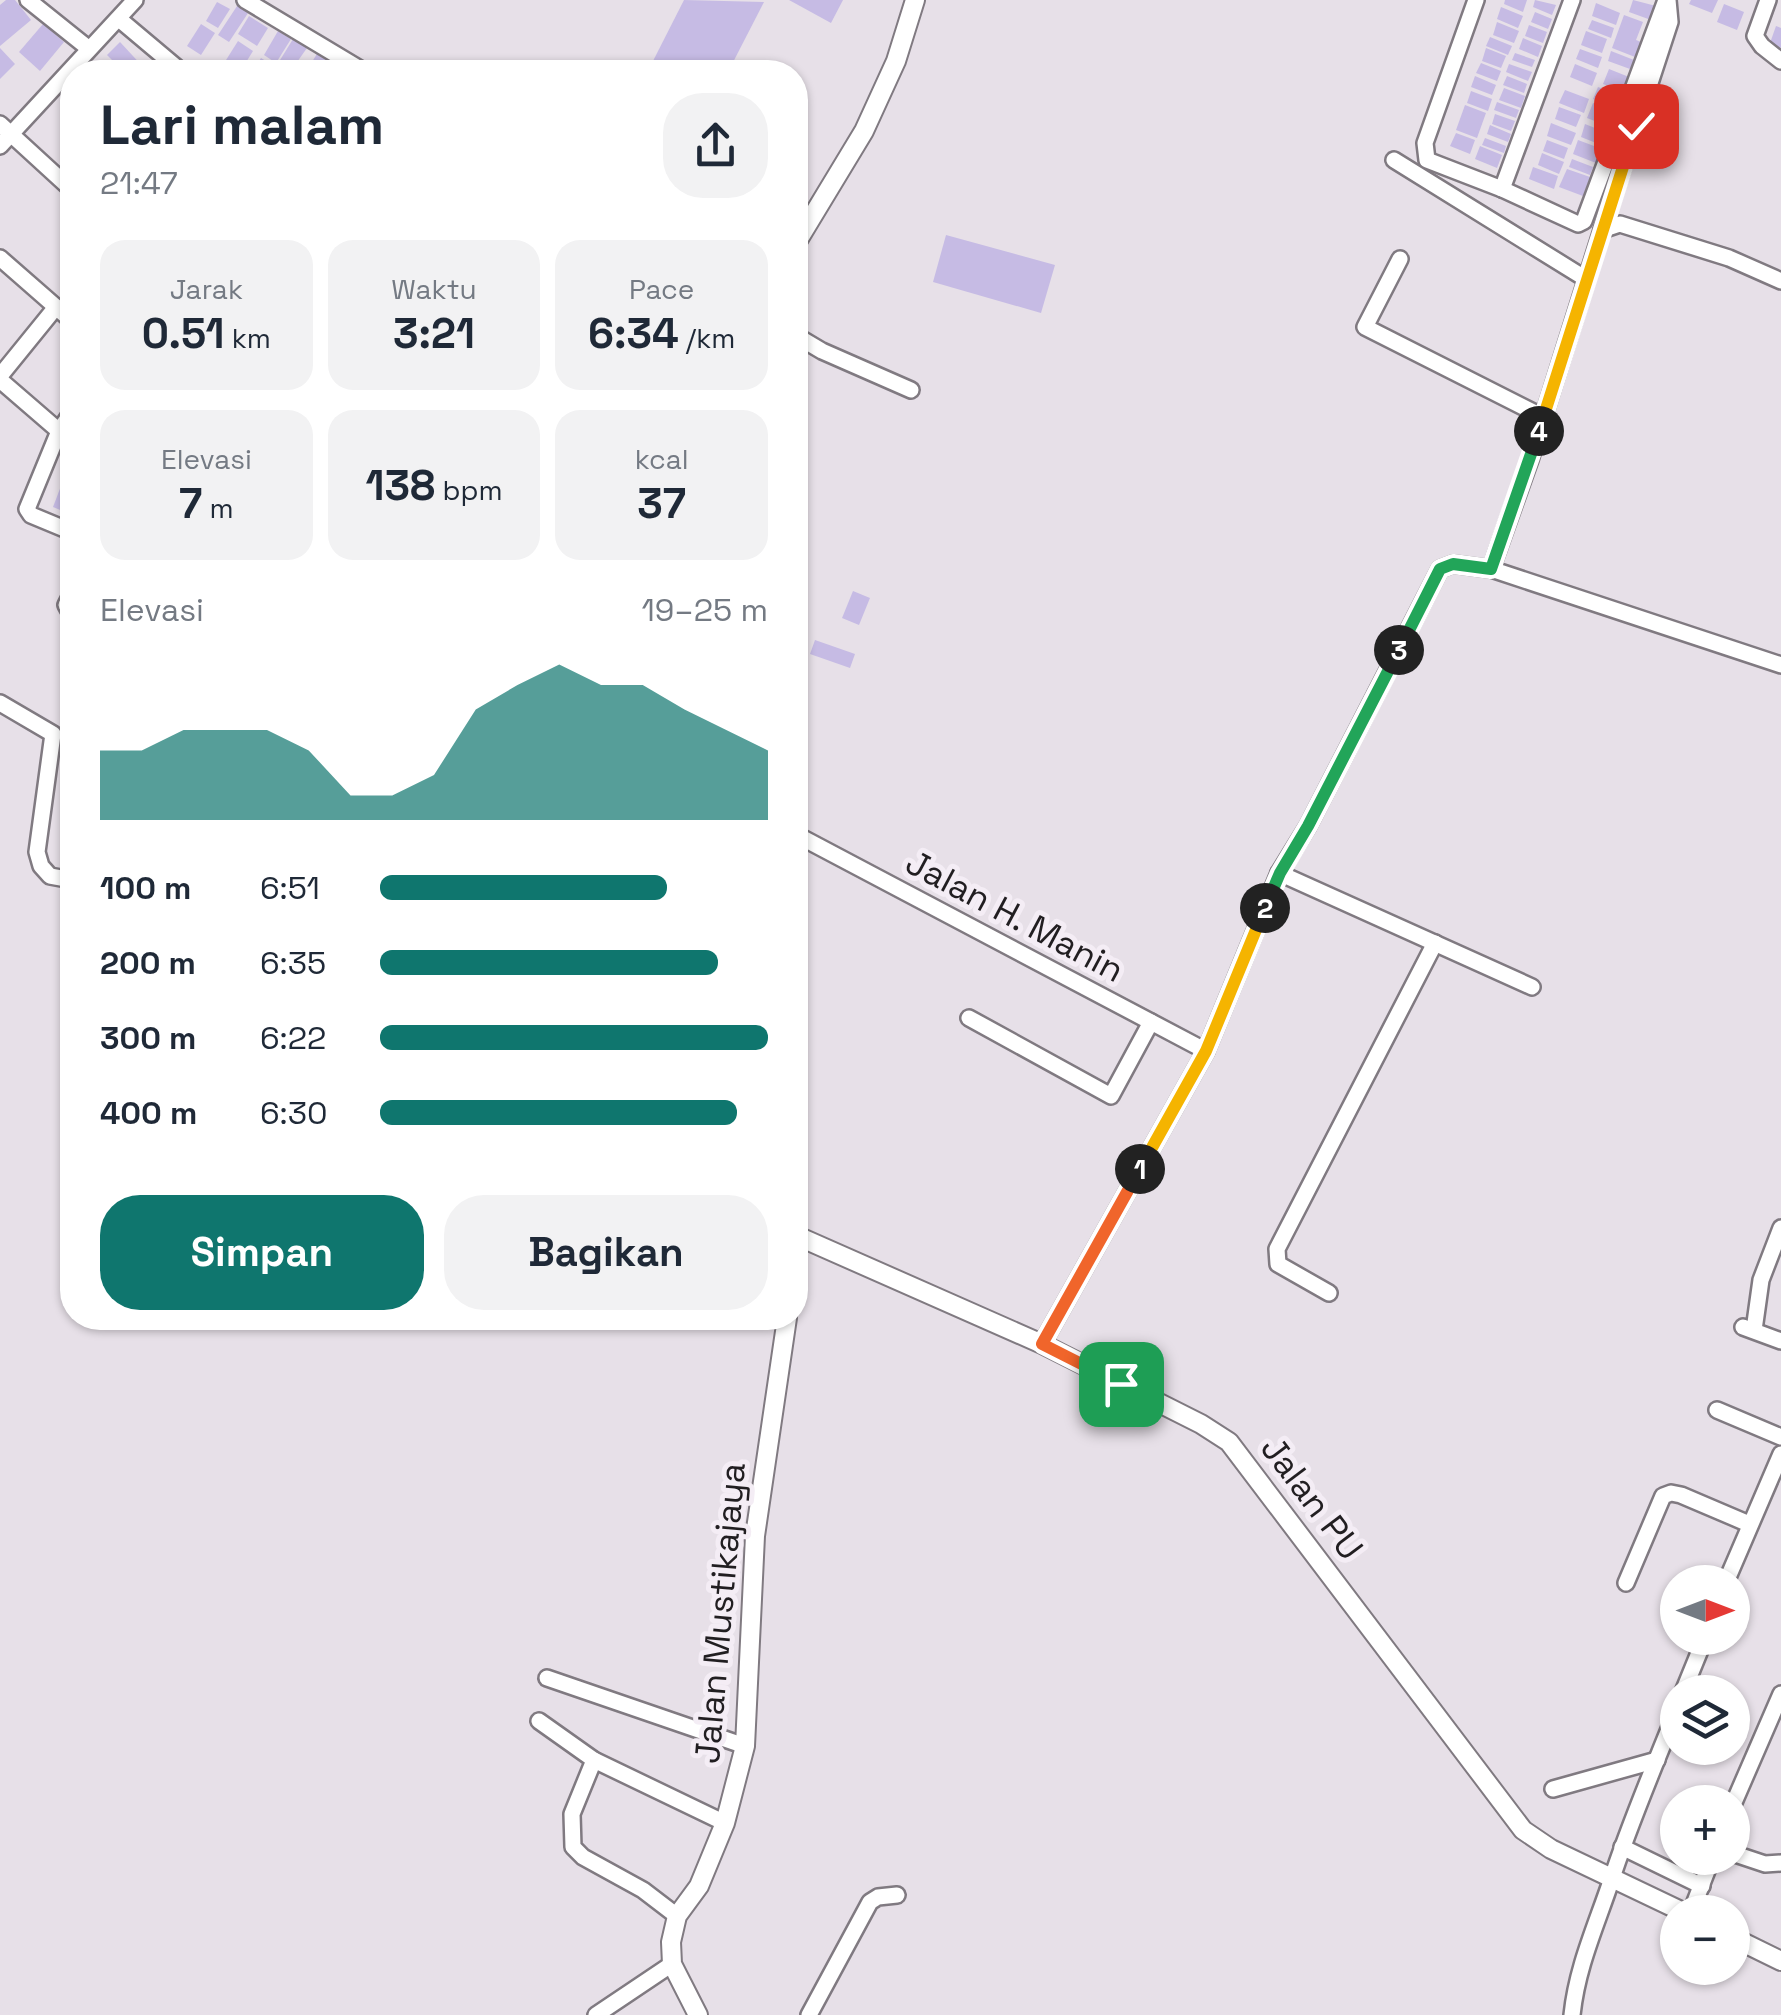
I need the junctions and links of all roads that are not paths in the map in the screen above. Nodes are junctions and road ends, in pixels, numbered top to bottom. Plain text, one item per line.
1 (28, 0) edge
2 (135, 0) edge
3 (244, 0) edge
4 (916, 0) edge
5 (1476, 0) edge
6 (1572, 0) edge
7 (1667, 0) edge
8 (1768, 0) edge
9 (119, 19) junction
10 (88, 48) junction
11 (76, 60) edge
12 (165, 60) edge
13 (332, 60) edge
14 (1781, 62) edge
15 (60, 77) edge
16 (4, 134) edge
17 (1394, 160) dead end
18 (60, 180) edge
19 (1502, 189) junction
20 (808, 224) edge
21 (1602, 230) junction
22 (0, 258) edge
23 (1400, 259) dead end
24 (1586, 279) junction
25 (1781, 281) edge
26 (56, 307) junction
27 (60, 310) edge
28 (808, 343) edge
29 (0, 378) edge
30 (911, 390) dead end
31 (1544, 417) junction
32 (60, 428) edge
33 (60, 445) edge
34 (60, 527) edge
35 (1491, 569) junction
36 (1781, 666) edge
37 (0, 703) edge
38 (808, 841) edge
39 (1280, 873) junction
40 (60, 878) edge
41 (1435, 943) junction
42 (1532, 987) dead end
43 (969, 1018) dead end
44 (1151, 1022) junction
45 (1206, 1051) junction
46 (1781, 1228) edge
47 (808, 1241) edge
48 (1330, 1292) dead end
49 (785, 1330) edge
50 (1781, 1341) edge
51 (1042, 1344) junction
52 (1717, 1410) dead end
53 (1781, 1437) edge
54 (1781, 1454) edge
55 (1749, 1524) junction
56 (1733, 1565) edge
57 (1626, 1583) dead end
58 (547, 1678) dead end
59 (1781, 1694) edge
60 (538, 1721) dead end
61 (745, 1746) junction
62 (1660, 1752) edge
63 (594, 1760) junction
64 (1657, 1760) junction
65 (1742, 1785) edge
66 (1553, 1789) dead end
67 (726, 1823) junction
68 (1622, 1848) junction
69 (1750, 1859) edge
70 (1781, 1863) edge
71 (1706, 1875) edge
72 (1612, 1880) junction
73 (1702, 1886) junction
74 (897, 1894) dead end
75 (1698, 1895) edge
76 (1660, 1902) edge
77 (677, 1916) junction
78 (1750, 1945) edge
79 (1781, 1960) edge
80 (672, 1964) junction
81 (596, 2015) edge
82 (698, 2015) edge
83 (809, 2015) edge
84 (1572, 2015) edge

1 - 10 street
2 - 9 street
3 - 13 street
4 - 20 street
5 - 19 street
6 - 19 street
7 - 19 street
7 - 21 street
8 - 14 street
9 - 10 street
9 - 12 street
10 - 11 street
15 - 16 street
16 - 18 street
17 - 24 street
21 - 24 street
21 - 25 street
22 - 26 street
23 - 31 street
24 - 31 street
26 - 27 street
26 - 29 street
28 - 30 street
29 - 32 street
31 - 35 street
33 - 34 street
35 - 36 street
35 - 39 street
37 - 40 street
38 - 44 street, Jalan H. Manin
39 - 41 street
39 - 45 street
41 - 42 street
41 - 48 street
43 - 44 street
44 - 45 street, Jalan H. Manin
45 - 51 street
46 - 50 street
47 - 51 street, Jalan PU
49 - 61 street, Jalan Mustikajaya
51 - 72 street, Jalan PU
52 - 53 street
54 - 55 street
55 - 56 street
55 - 57 street
58 - 61 street
59 - 65 street
60 - 63 street
61 - 67 street, Jalan Mustikajaya
62 - 64 street
63 - 67 street
63 - 77 street
64 - 66 street
64 - 68 street
67 - 77 street, Jalan Mustikajaya
68 - 72 street
68 - 73 street
69 - 70 street
71 - 73 street
72 - 76 street, Jalan PU
72 - 84 street
73 - 75 street
74 - 83 street
77 - 80 street, Jalan Mustikajaya
78 - 79 street
80 - 81 street
80 - 82 street

